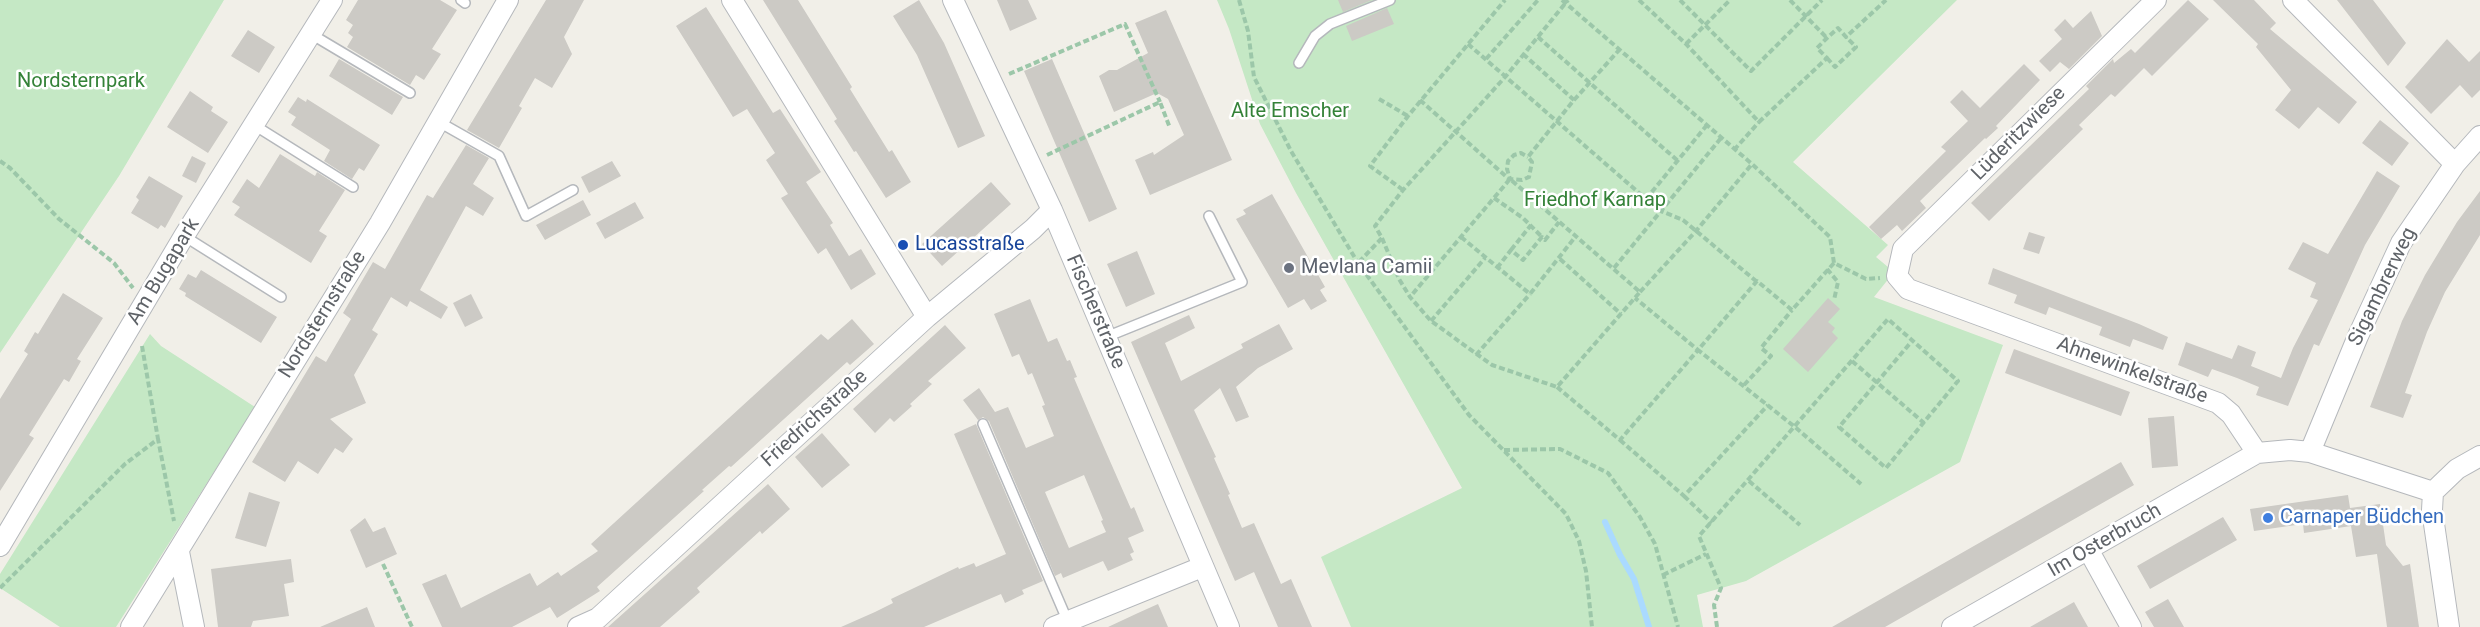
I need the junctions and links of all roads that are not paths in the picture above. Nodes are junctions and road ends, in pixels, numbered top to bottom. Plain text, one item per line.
1 (332, 0) edge
2 (508, 0) edge
3 (732, 0) edge
4 (953, 0) edge
5 (1390, 0) edge
6 (2156, 0) edge
7 (2293, 0) edge
8 (311, 34) junction
9 (1299, 63) dead end
10 (410, 93) dead end
11 (439, 122) junction
12 (254, 125) junction
13 (2480, 135) edge
14 (2455, 164) junction
15 (353, 187) dead end
16 (573, 190) dead end
17 (1052, 210) junction
18 (1209, 216) dead end
19 (184, 236) junction
20 (1897, 276) joint
21 (281, 297) dead end
22 (927, 318) junction
23 (1106, 337) junction
24 (983, 424) dead end
25 (2310, 452) junction
26 (2257, 453) junction
27 (2480, 456) edge
28 (2433, 492) junction
29 (0, 546) edge
30 (2089, 550) junction
31 (179, 552) junction
32 (1202, 567) junction
33 (1061, 624) edge
34 (131, 627) edge
35 (194, 627) edge
36 (578, 627) edge
37 (1229, 627) edge
38 (1952, 627) edge
39 (2131, 627) edge
40 (2449, 627) edge

1 - 8 street, Am Bugapark
2 - 11 street, Nordsternstraße
3 - 22 street
4 - 17 street, Fischerstraße
5 - 9 lane
6 - 20 street, Lüderitzwiese
7 - 14 street
8 - 10 lane
8 - 12 street, Am Bugapark
11 - 16 lane
11 - 31 street, Nordsternstraße
12 - 15 lane
12 - 19 street, Am Bugapark
13 - 14 street, Sigambrerweg
14 - 25 street, Sigambrerweg
17 - 22 street, Friedrichstraße
17 - 23 street, Fischerstraße
18 - 23 lane
19 - 21 lane
19 - 29 street, Am Bugapark
20 - 26 street, Ahnewinkelstraße
22 - 36 street, Friedrichstraße
23 - 32 street, Fischerstraße
24 - 33 lane
25 - 26 street
25 - 28 street
26 - 30 street, Im Osterbruch
27 - 28 street
28 - 40 street
30 - 38 street, Im Osterbruch
30 - 39 street
31 - 34 street, Nordsternstraße
31 - 35 street
32 - 33 street
32 - 37 street, Fischerstraße

